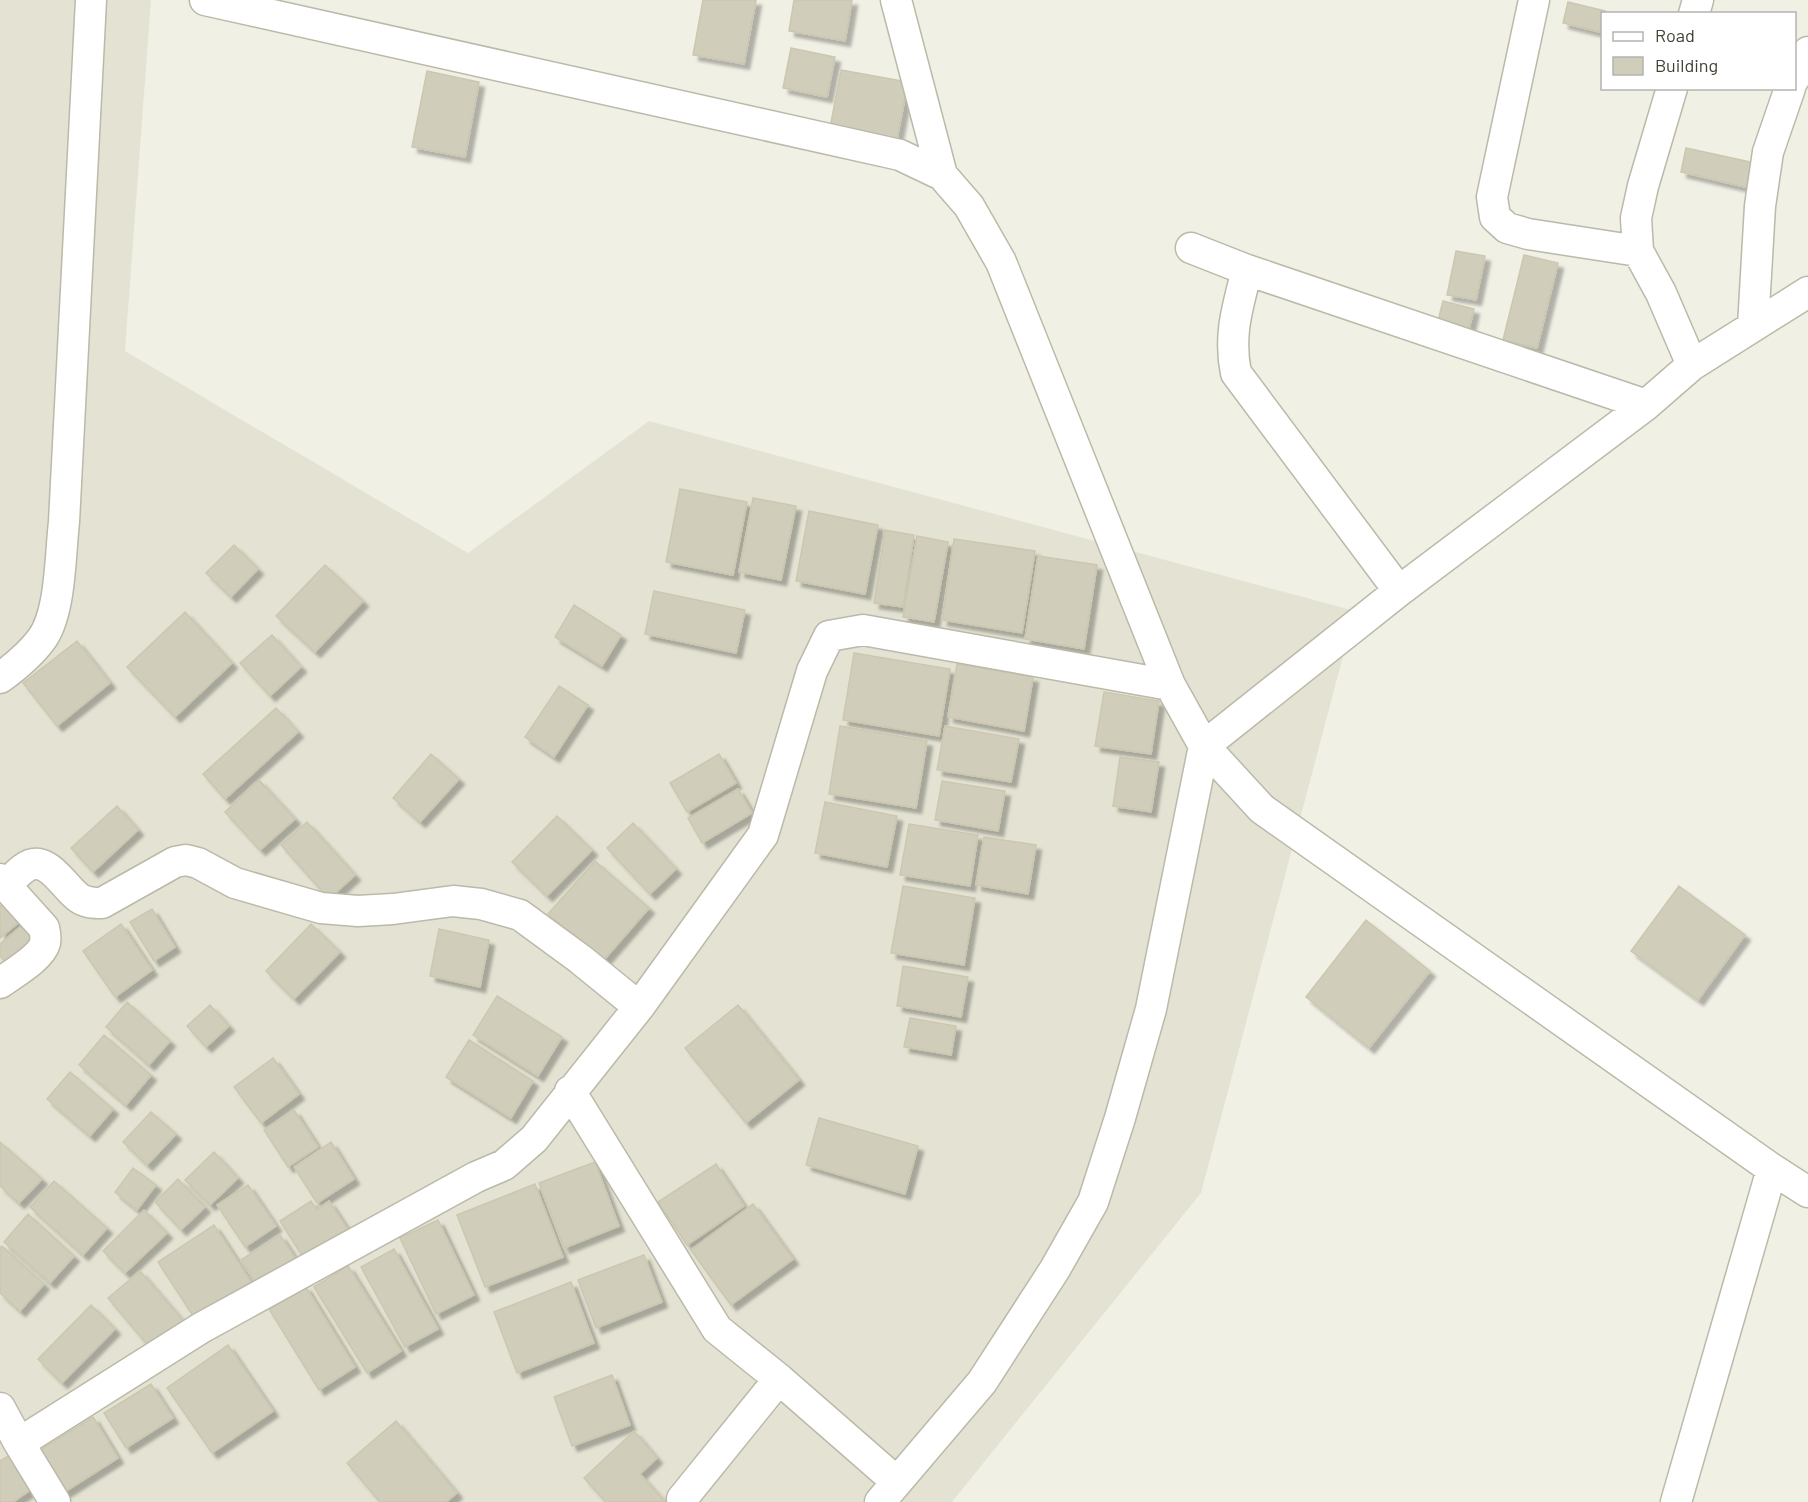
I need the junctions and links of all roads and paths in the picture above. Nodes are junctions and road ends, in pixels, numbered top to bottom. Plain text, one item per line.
1 (91, 0) edge
2 (205, 0) edge
3 (896, 0) edge
4 (1534, 0) edge
5 (1808, 52) edge
6 (1796, 74) edge
7 (1671, 90) edge
8 (1789, 90) edge
9 (942, 175) junction
10 (1191, 248) dead end
11 (1638, 251) junction
12 (1247, 270) junction
13 (1808, 292) edge
14 (1753, 326) junction
15 (1692, 365) junction
16 (1646, 405) junction
17 (1399, 591) junction
18 (0, 678) edge
19 (1170, 685) junction
20 (1204, 746) junction
21 (3, 882) edge
22 (0, 983) edge
23 (639, 1007) junction
24 (570, 1091) junction
25 (1772, 1169) junction
26 (1808, 1192) edge
27 (779, 1379) junction
28 (0, 1408) edge
29 (19, 1443) junction
30 (888, 1492) edge
31 (682, 1499) dead end
32 (55, 1502) edge
33 (1676, 1502) edge

1 - 18 street
2 - 9 street
3 - 9 street
4 - 11 street
5 - 6 street
7 - 11 street
8 - 14 street
9 - 19 street
10 - 12 street
11 - 15 street
12 - 16 street
12 - 17 street
13 - 14 street
14 - 15 street
15 - 16 street
16 - 17 street
17 - 20 street
19 - 20 street
19 - 23 street
20 - 25 street
20 - 30 street
21 - 22 street
21 - 23 street
23 - 24 street
24 - 27 street
24 - 29 street
25 - 26 street
25 - 33 street
27 - 30 street
27 - 31 street
28 - 29 street
29 - 32 street

